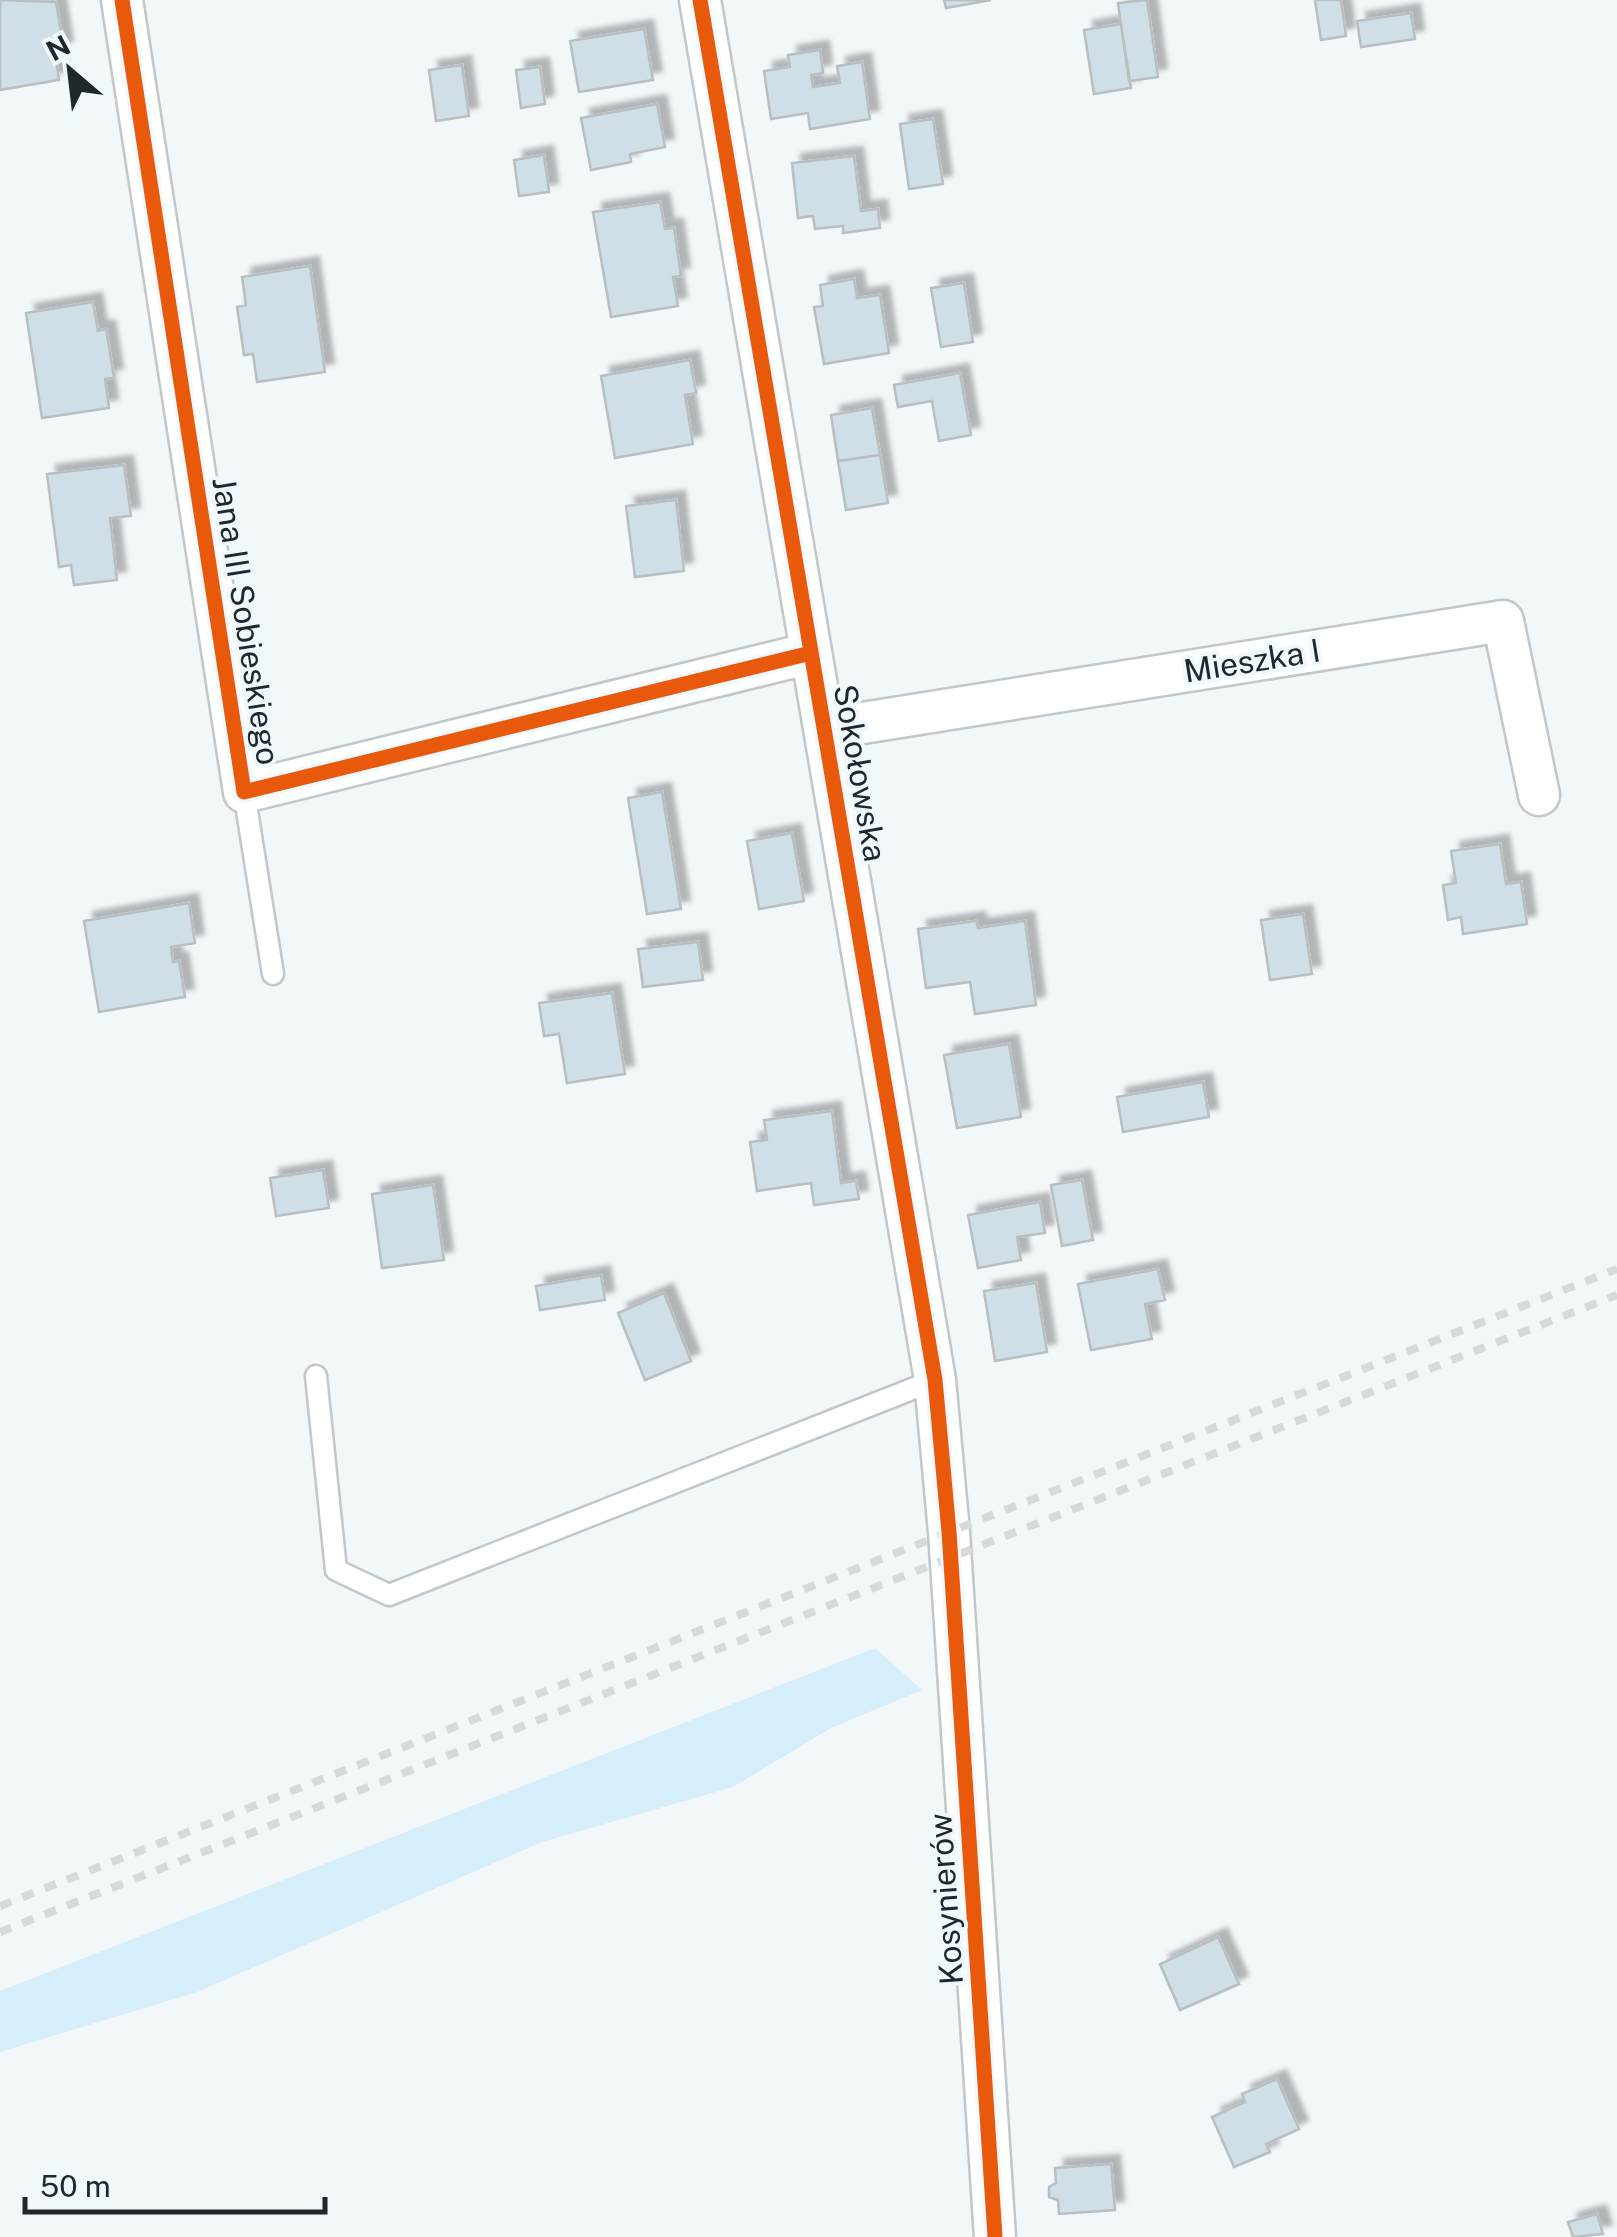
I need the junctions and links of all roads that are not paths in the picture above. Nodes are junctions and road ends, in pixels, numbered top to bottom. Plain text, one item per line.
1 (122, 0) edge
2 (700, 0) edge
3 (811, 652) junction
4 (825, 729) junction
5 (244, 792) junction
6 (1539, 796) dead end
7 (273, 974) dead end
8 (316, 1376) dead end
9 (935, 1380) junction
10 (949, 1558) joint
11 (995, 2237) edge

1 - 5 street, Jana III Sobieskiego
2 - 3 street, Sokołowska
3 - 4 street, Sokołowska
3 - 5 street, Jana III Sobieskiego
4 - 6 street, Mieszka I
4 - 9 street, Sokołowska
5 - 7 lane
8 - 9 lane
9 - 10 street, Sokołowska
10 - 11 street, Kosynierów

